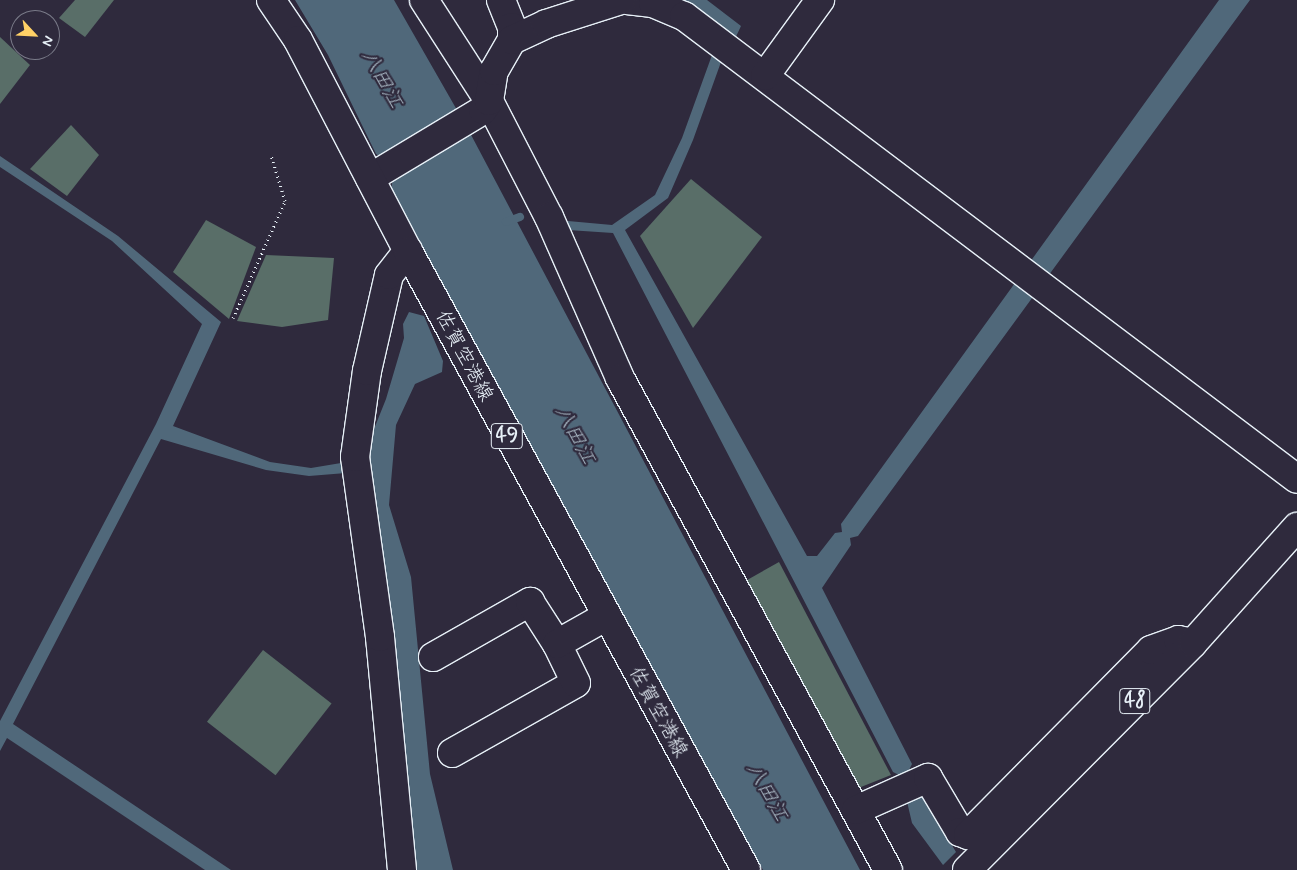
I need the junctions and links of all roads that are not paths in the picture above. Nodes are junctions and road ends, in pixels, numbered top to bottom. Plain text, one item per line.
1 (271, 0) edge
2 (424, 0) edge
3 (501, 0) edge
4 (622, 0) edge
5 (627, 0) edge
6 (820, 0) edge
7 (512, 40) junction
8 (765, 76) junction
9 (486, 105) junction
10 (374, 176) junction
11 (408, 251) junction
12 (1297, 480) edge
13 (1297, 526) edge
14 (605, 617) junction
15 (1193, 643) junction
16 (557, 644) junction
17 (434, 657) dead end
18 (452, 753) dead end
19 (856, 810) junction
20 (402, 870) edge
21 (746, 870) edge
22 (888, 870) edge
23 (967, 870) edge

1 - 10 street, 佐賀空港線 / 49
2 - 9 street
3 - 7 street
4 - 7 street
5 - 8 street
6 - 8 street
7 - 9 street
8 - 12 street
9 - 10 street
9 - 19 street
10 - 11 street, 佐賀空港線 / 49
11 - 14 street, 佐賀空港線 / 49
11 - 20 street
13 - 15 street, 48
14 - 16 street
14 - 21 street, 佐賀空港線 / 49
15 - 19 street
15 - 23 street, 48
16 - 17 street
16 - 18 street
19 - 22 street

